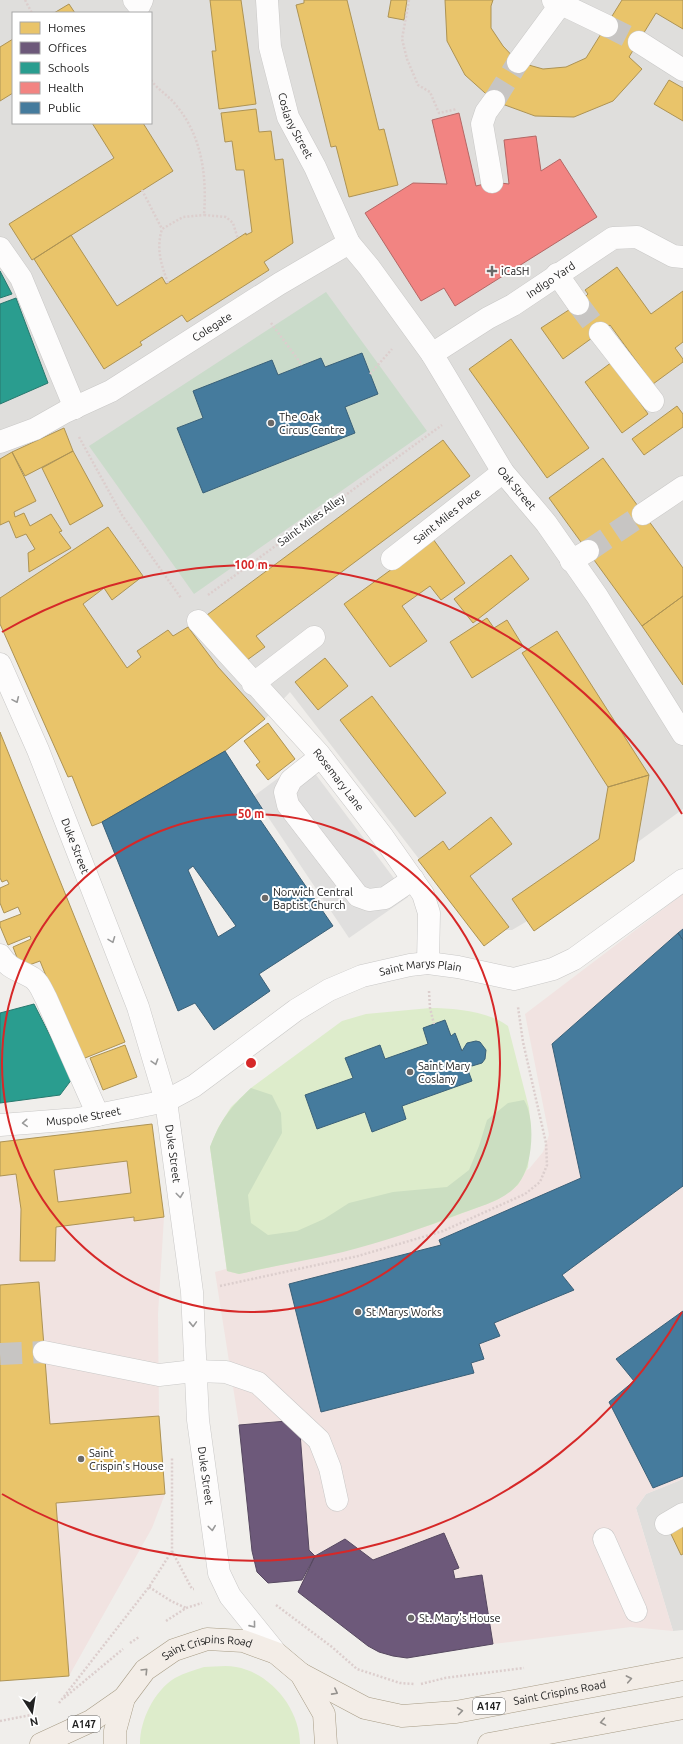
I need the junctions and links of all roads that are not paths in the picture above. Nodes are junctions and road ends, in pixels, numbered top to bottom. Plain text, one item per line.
1 (134, 0) edge
2 (142, 0) edge
3 (267, 0) edge
4 (557, 2) edge
5 (607, 26) tunnel mouth
6 (639, 42) tunnel mouth
7 (518, 62) tunnel mouth
8 (683, 70) edge
9 (490, 106) tunnel mouth
10 (492, 182) dead end
11 (349, 243) junction
12 (0, 248) edge
13 (678, 257) edge
14 (557, 274) junction
15 (578, 304) tunnel mouth
16 (600, 333) tunnel mouth
17 (432, 354) junction
18 (653, 401) dead end
19 (70, 410) junction
20 (0, 442) edge
21 (503, 472) junction
22 (683, 487) edge
23 (643, 514) tunnel mouth
24 (392, 559) dead end
25 (198, 622) dead end
26 (314, 637) dead end
27 (0, 664) edge
28 (253, 684) junction
29 (676, 703) edge
30 (683, 734) edge
31 (320, 757) junction
32 (413, 879) junction
33 (683, 880) edge
34 (0, 955) edge
35 (428, 963) junction
36 (166, 1101) junction
37 (98, 1115) junction
38 (0, 1125) edge
39 (44, 1352) tunnel mouth
40 (194, 1371) junction
41 (337, 1500) dead end
42 (604, 1539) dead end
43 (636, 1611) dead end
44 (276, 1653) junction
45 (683, 1669) edge
46 (301, 1674) junction
47 (124, 1698) junction
48 (683, 1708) edge
49 (41, 1744) edge
50 (115, 1744) edge
51 (326, 1744) edge
52 (489, 1744) edge

1 - 2 street
3 - 11 street, Coslany Street
4 - 5 street
4 - 7 street
6 - 8 street
9 - 10 street
11 - 17 street, Oak Street
11 - 19 street, Colegate
12 - 19 street
13 - 14 street, Indigo Yard
14 - 15 street
14 - 17 street, Indigo Yard
16 - 18 street
17 - 21 street, Oak Street
19 - 20 street, Colegate
21 - 24 street, Saint Miles Place
21 - 29 street, Oak Street
22 - 23 street
25 - 28 street, Rosemary Lane
26 - 28 street
27 -> 36 street, Duke Street
28 - 31 street, Rosemary Lane
29 - 30 street, Oak Street
31 - 32 street, Rosemary Lane
31 - 32 street
32 - 35 street, Rosemary Lane
33 - 35 street, Saint Marys Plain
34 - 37 street
35 - 36 street, Saint Marys Plain
36 - 37 street, Muspole Street
36 -> 40 street, Duke Street
37 -> 38 street, Muspole Street
39 - 40 street
40 - 41 street
40 -> 44 street, Duke Street
42 - 43 street
44 - 46 main road, Saint Crispins Road
47 -> 44 main road, Saint Crispins Road
46 -> 45 main road, Saint Crispins Road / A147
46 - 51 main road, Saint Crispins Road
47 - 49 main road, Saint Crispins Road / A147
47 - 50 main road, Saint Crispins Road
48 -> 52 main road

